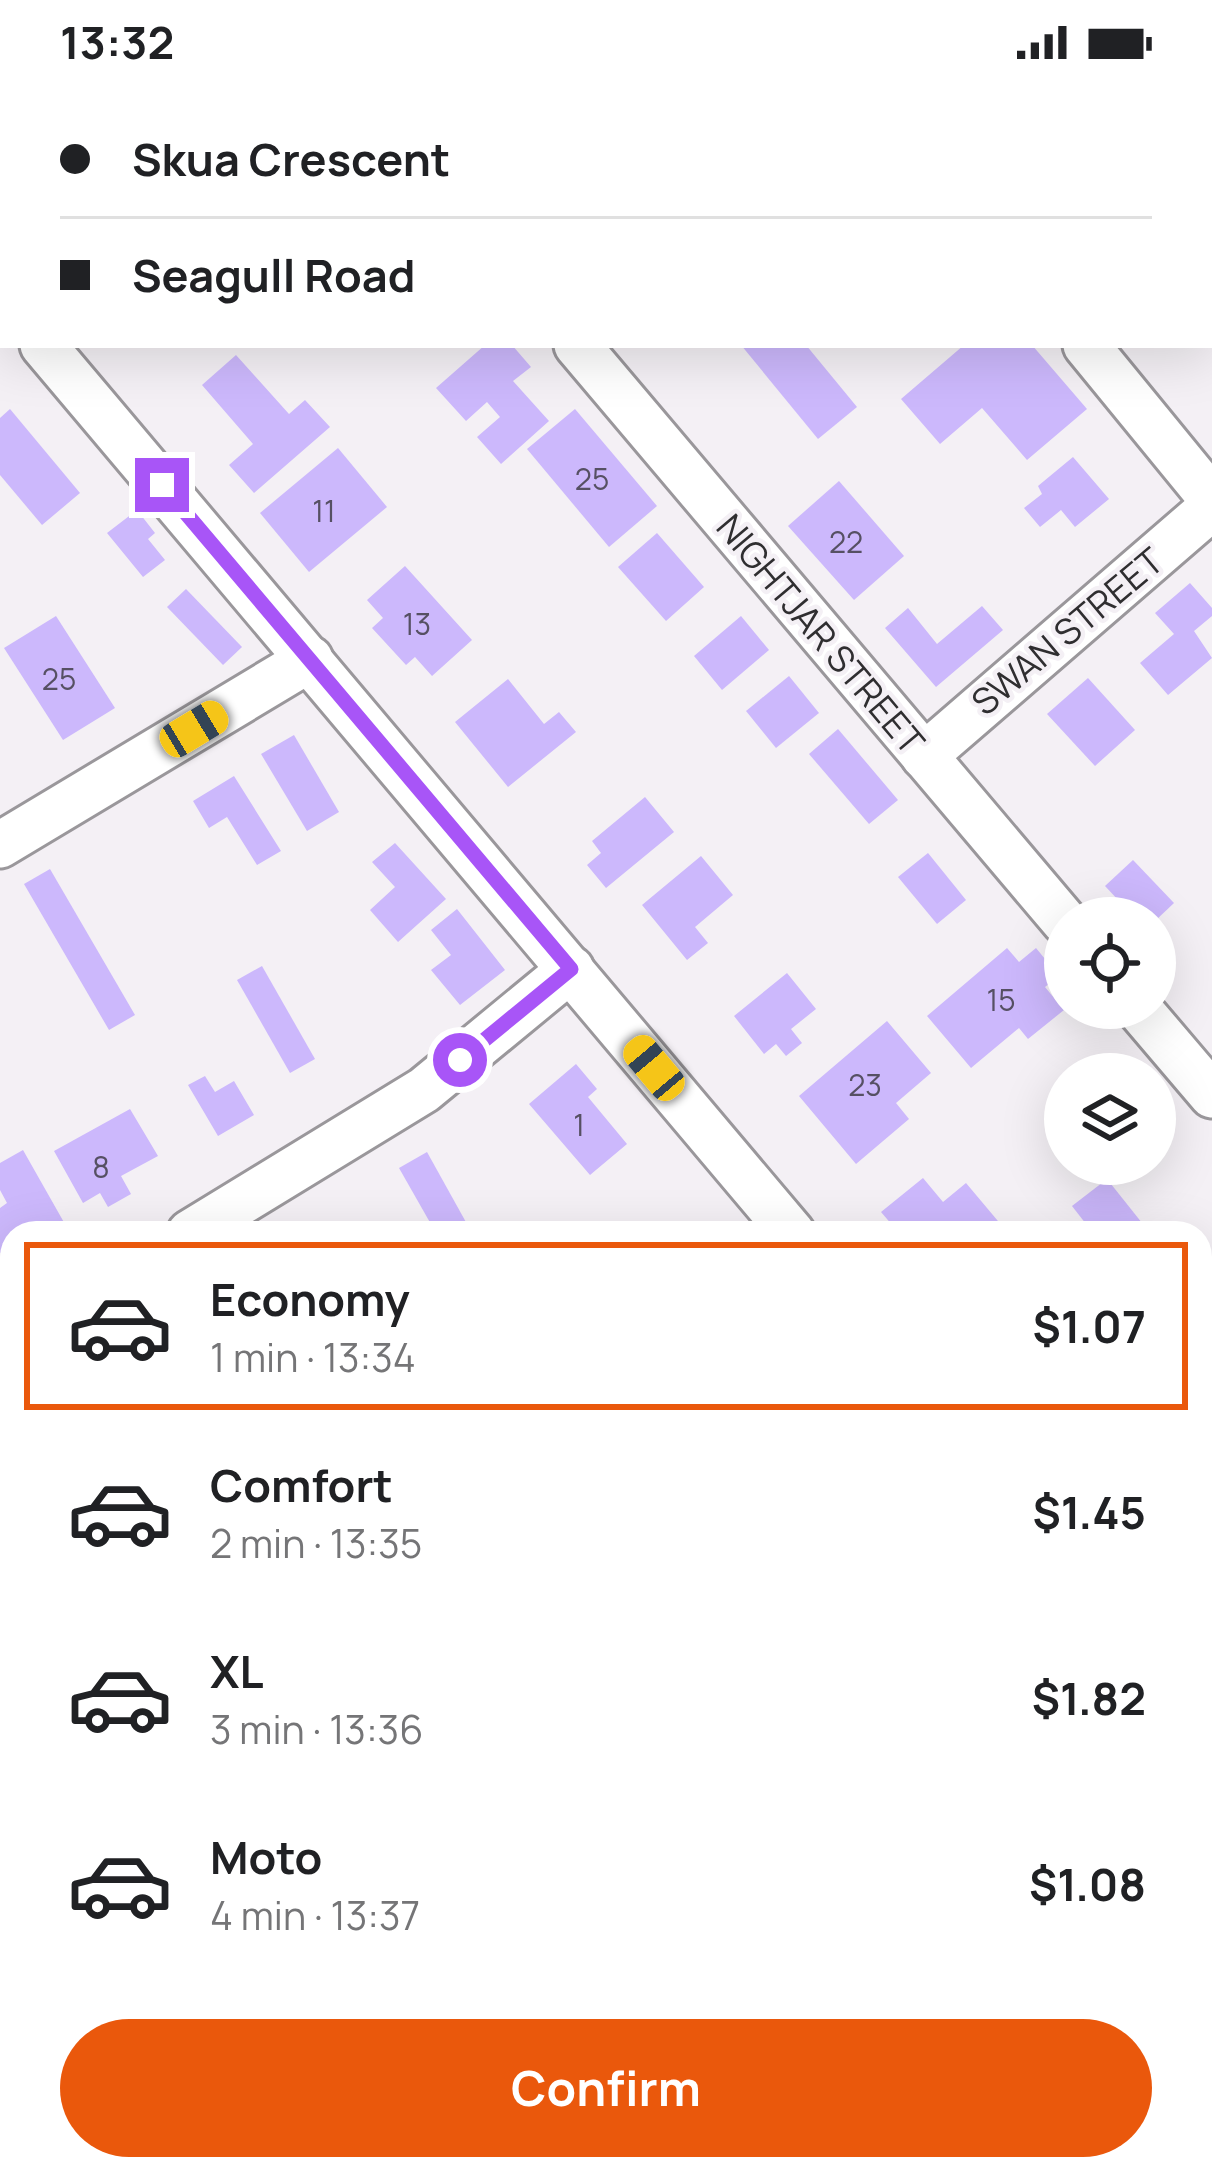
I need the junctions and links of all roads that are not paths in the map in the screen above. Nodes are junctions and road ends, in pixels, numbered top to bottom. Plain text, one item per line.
1 (46, 348) edge
2 (580, 348) edge
3 (1088, 348) edge
4 (1212, 503) edge
5 (310, 659) junction
6 (924, 756) junction
7 (0, 845) edge
8 (1044, 897) edge
9 (571, 969) junction
10 (1156, 1029) edge
11 (1212, 1095) edge
12 (210, 1221) edge
13 (782, 1221) edge

1 - 5 street
2 - 6 street, NIGHTJAR STREET
3 - 4 street
4 - 6 street, SWAN STREET
5 - 7 street
5 - 9 street
6 - 8 street, NIGHTJAR STREET
9 - 12 street
9 - 13 street
10 - 11 street

